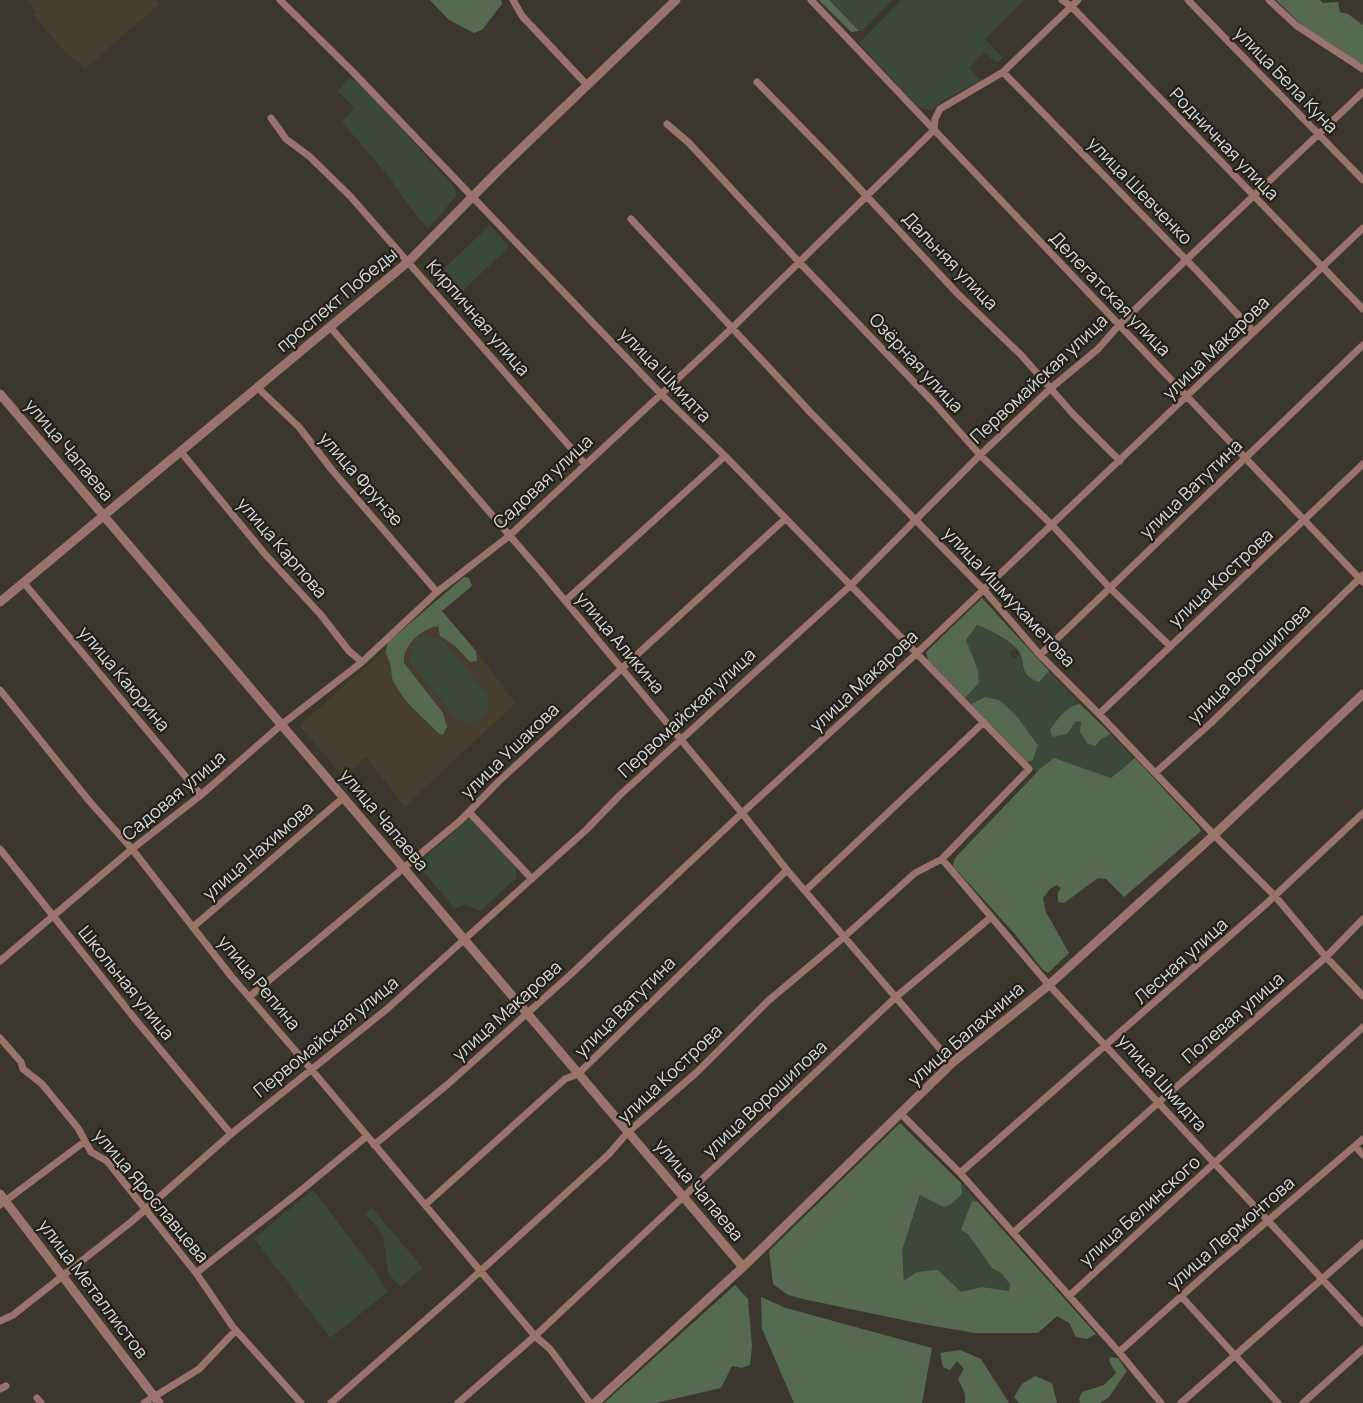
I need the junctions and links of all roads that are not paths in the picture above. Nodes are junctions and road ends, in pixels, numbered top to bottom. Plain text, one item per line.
1 (280, 0) edge
2 (513, 0) edge
3 (676, 0) edge
4 (811, 0) edge
5 (1062, 0) edge
6 (1078, 0) edge
7 (1188, 0) edge
8 (1269, 0) edge
9 (1071, 6) junction
10 (1363, 69) edge
11 (1003, 72) junction
12 (757, 82) dead end
13 (587, 85) junction
14 (1363, 92) edge
15 (272, 118) dead end
16 (667, 123) dead end
17 (934, 130) junction
18 (1318, 135) junction
19 (1363, 180) edge
20 (474, 196) junction
21 (867, 196) junction
22 (1254, 196) junction
23 (631, 219) dead end
24 (1363, 228) edge
25 (1186, 260) junction
26 (409, 261) junction
27 (800, 263) junction
28 (1323, 267) junction
29 (1363, 309) edge
30 (1119, 325) junction
31 (331, 328) junction
32 (731, 329) junction
33 (1254, 332) junction
34 (1363, 345) edge
35 (258, 388) junction
36 (1051, 388) junction
37 (0, 394) edge
38 (661, 394) junction
39 (1187, 396) junction
40 (181, 452) junction
41 (980, 455) junction
42 (725, 456) junction
43 (1244, 458) junction
44 (1120, 461) junction
45 (585, 464) junction
46 (1363, 464) edge
47 (103, 517) junction
48 (915, 518) junction
49 (785, 519) junction
50 (1305, 520) junction
51 (1052, 525) junction
52 (509, 536) junction
53 (1362, 578) edge
54 (24, 583) junction
55 (850, 585) junction
56 (1110, 588) junction
57 (984, 590) junction
58 (437, 592) junction
59 (565, 601) junction
60 (0, 602) edge
61 (1170, 646) junction
62 (917, 653) junction
63 (1040, 655) junction
64 (362, 662) junction
65 (621, 668) junction
66 (0, 690) edge
67 (1363, 694) edge
68 (1099, 714) junction
69 (984, 722) junction
70 (280, 725) junction
71 (681, 740) junction
72 (1029, 770) joint
73 (1155, 773) junction
74 (201, 795) junction
75 (343, 798) junction
76 (469, 812) junction
77 (742, 813) junction
78 (1363, 813) edge
79 (1214, 836) junction
80 (0, 849) edge
81 (132, 849) junction
82 (942, 859) junction
83 (404, 869) junction
84 (787, 870) junction
85 (531, 879) junction
86 (805, 891) junction
87 (1275, 896) junction
88 (54, 915) junction
89 (990, 918) junction
90 (1363, 919) edge
91 (193, 927) junction
92 (844, 937) junction
93 (463, 939) junction
94 (1326, 957) junction
95 (0, 961) edge
96 (1049, 985) junction
97 (1363, 996) edge
98 (249, 997) junction
99 (896, 997) junction
100 (527, 1014) junction
101 (1363, 1027) edge
102 (0, 1038) edge
103 (1107, 1046) junction
104 (952, 1063) junction
105 (311, 1069) junction
106 (578, 1074) junction
107 (1159, 1102) junction
108 (901, 1114) junction
109 (628, 1132) junction
110 (231, 1134) junction
111 (367, 1136) junction
112 (1363, 1139) edge
113 (84, 1142) junction
114 (374, 1145) junction
115 (1355, 1146) junction
116 (1363, 1155) edge
117 (1215, 1164) junction
118 (960, 1173) junction
119 (683, 1196) junction
120 (2, 1200) edge
121 (425, 1205) junction
122 (145, 1209) junction
123 (1269, 1220) junction
124 (1013, 1233) junction
125 (1363, 1243) edge
126 (743, 1267) junction
127 (480, 1270) junction
128 (196, 1273) junction
129 (62, 1275) junction
130 (1322, 1278) junction
131 (1069, 1296) junction
132 (1181, 1296) junction
133 (0, 1321) edge
134 (1363, 1323) edge
135 (236, 1330) junction
136 (535, 1336) junction
137 (1363, 1349) edge
138 (1119, 1352) junction
139 (1235, 1356) junction
140 (157, 1400) edge
141 (144, 1403) edge
142 (301, 1403) edge
143 (331, 1403) edge
144 (458, 1403) edge
145 (590, 1403) edge
146 (595, 1403) edge
147 (1161, 1403) edge
148 (1181, 1403) edge
149 (1278, 1403) edge
150 (1303, 1403) edge

1 - 20 street, улица Шмидта
2 - 13 street
3 - 13 street, проспект Победы
4 - 17 street, Делегатская улица
5 - 9 street, Родничная улица
6 - 9 street, Садовая улица
7 - 18 street, улица Бела Куна
8 - 10 street
9 - 11 street, Садовая улица
9 - 22 street, Родничная улица
11 - 17 street, Садовая улица
11 - 25 street, улица Шевченко
12 - 21 street, Дальняя улица
13 - 20 street, проспект Победы
14 - 18 street, Первомайская улица
15 - 26 street, Кирпичная улица
16 - 27 street, Озёрная улица
17 - 21 street, Садовая улица
17 - 30 street, Делегатская улица
18 - 19 street, улица Бела Куна
18 - 22 street, Первомайская улица
20 - 26 street, проспект Победы
20 - 38 street, улица Шмидта
21 - 27 street, Садовая улица
21 - 36 street, Дальняя улица
22 - 25 street, Первомайская улица
22 - 28 street, Родничная улица
23 - 32 street, улица Ишмухаметова
24 - 28 street, улица Макарова
25 - 30 street, Первомайская улица
25 - 33 street, улица Шевченко
26 - 31 street, проспект Победы
26 - 45 street, Кирпичная улица
27 - 32 street, Садовая улица
27 - 41 street, Озёрная улица
28 - 29 street, Родничная улица
28 - 33 street, улица Макарова
30 - 36 street, Первомайская улица
30 - 39 street, Делегатская улица
31 - 35 street, проспект Победы
31 - 52 street, улица Аликина
32 - 38 street, Садовая улица
32 - 48 street, улица Ишмухаметова
33 - 39 street, улица Макарова
34 - 43 street, улица Ватутина
35 - 40 street, проспект Победы
35 - 58 street, улица Фрунзе
36 - 41 street, Первомайская улица
36 - 44 street, Дальняя улица
37 - 47 street, улица Чапаева
38 - 42 street, улица Шмидта
38 - 45 street, Садовая улица
39 - 43 street, Делегатская улица
39 - 44 street, улица Макарова
40 - 47 street, проспект Победы
40 - 64 street, улица Карпова
41 - 48 street, Первомайская улица
41 - 51 street, Озёрная улица
42 - 49 street, улица Шмидта
42 - 59 street
43 - 50 street, Делегатская улица
43 - 56 street, улица Ватутина
44 - 51 street, улица Макарова
45 - 52 street, Садовая улица
46 - 50 street, улица Кострова
47 - 54 street, проспект Победы
47 - 70 street, улица Чапаева
48 - 55 street, Первомайская улица
48 - 57 street, улица Ишмухаметова
49 - 55 street, улица Шмидта
49 - 65 street, улица Ушакова
50 - 53 street, Делегатская улица
50 - 61 street, улица Кострова
51 - 56 street, Озёрная улица
51 - 57 street, улица Макарова
52 - 58 street, Садовая улица
52 - 59 street, улица Аликина
53 - 73 street, улица Ворошилова
54 - 60 street, проспект Победы
54 - 74 street, улица Каюрина
55 - 62 street, улица Шмидта
55 - 71 street, Первомайская улица
56 - 61 street, Озёрная улица
56 - 63 street, улица Ватутина
57 - 62 street, улица Макарова
57 - 63 street, улица Ишмухаметова
58 - 64 street, Садовая улица
59 - 65 street, улица Аликина
61 - 68 street, улица Кострова
62 - 69 street, улица Шмидта
62 - 77 street, улица Макарова
63 - 68 street, улица Ишмухаметова
64 - 70 street, Садовая улица
65 - 71 street, улица Аликина
65 - 76 street, улица Ушакова
66 - 81 street, улица Репина
67 - 79 street, улица Балахнина
68 - 73 street, улица Ишмухаметова
69 - 72 street, улица Шмидта
69 - 86 street
70 - 74 street, Садовая улица
70 - 75 street, улица Чапаева
71 - 77 street, улица Аликина
71 - 85 street, Первомайская улица
72 - 82 street, улица Кострова
73 - 79 street, улица Ишмухаметова
74 - 81 street, Садовая улица
75 - 83 street, улица Чапаева
75 - 91 street, улица Нахимова
76 - 83 street, улица Ушакова
76 - 85 street
77 - 84 street, улица Аликина
77 - 100 street, улица Макарова
78 - 87 street, Лесная улица
79 - 87 street, улица Ишмухаметова
79 - 96 street, улица Балахнина
80 - 88 street, Школьная улица
81 - 88 street, Садовая улица
81 - 91 street, улица Репина
82 - 89 street, улица Шмидта
82 - 92 street, улица Кострова
83 - 93 street, улица Чапаева
83 - 98 street, улица Ушакова
84 - 86 street, улица Аликина
84 - 106 street, улица Ватутина
85 - 93 street, Первомайская улица
86 - 92 street, улица Аликина
87 - 94 street, улица Ишмухаметова
87 - 103 street, Лесная улица
88 - 95 street, Садовая улица
88 - 110 street, Школьная улица
89 - 96 street, улица Шмидта
89 - 99 street, улица Ворошилова
90 - 94 street, Полевая улица
91 - 98 street, улица Репина
92 - 99 street, улица Аликина
92 - 109 street, улица Кострова
93 - 100 street, улица Чапаева
93 - 105 street, Первомайская улица
94 - 97 street, улица Ишмухаметова
94 - 107 street, Полевая улица
96 - 103 street, улица Шмидта
96 - 104 street, улица Балахнина
98 - 105 street, улица Репина
99 - 104 street, улица Аликина
99 - 119 street, улица Ворошилова
100 - 106 street, улица Чапаева
100 - 114 street, улица Макарова
101 - 117 street, улица Белинского
102 - 113 street, улица Ярославцева
103 - 107 street, улица Шмидта
103 - 118 street, Лесная улица
104 - 108 street, улица Балахнина
105 - 110 street, Первомайская улица
105 - 111 street, улица Репина
106 - 109 street, улица Чапаева
106 - 121 street, улица Ватутина
107 - 117 street, улица Шмидта
107 - 124 street, Полевая улица
108 - 118 street
108 - 126 street, улица Балахнина
109 - 119 street, улица Чапаева
109 - 127 street, улица Кострова
110 - 122 street, Первомайская улица
111 - 114 street, улица Репина
111 - 128 street
112 - 115 street, улица Лермонтова
113 - 120 street
113 - 122 street, улица Ярославцева
114 - 121 street, улица Репина
115 - 116 street
115 - 123 street, улица Лермонтова
117 - 123 street, улица Шмидта
117 - 131 street, улица Белинского
118 - 124 street
119 - 126 street, улица Чапаева
119 - 136 street, улица Ворошилова
120 - 129 street, улица Металлистов
121 - 127 street, улица Репина
122 - 128 street, улица Ярославцева
122 - 129 street, Первомайская улица
123 - 130 street, улица Шмидта
123 - 132 street, улица Лермонтова
124 - 131 street
125 - 130 street
126 - 146 street, улица Балахнина
127 - 136 street, улица Репина
127 - 143 street, улица Кострова
128 - 135 street, улица Ярославцева
129 - 133 street, Первомайская улица
129 - 140 street, улица Металлистов
130 - 134 street, улица Шмидта
130 - 139 street
131 - 138 street
132 - 138 street, улица Лермонтова
132 - 139 street
135 - 140 street
135 - 142 street, улица Ярославцева
136 - 144 street, улица Ворошилова
136 - 145 street, улица Репина
137 - 150 street
138 - 147 street
139 - 148 street
139 - 149 street
140 - 141 street

